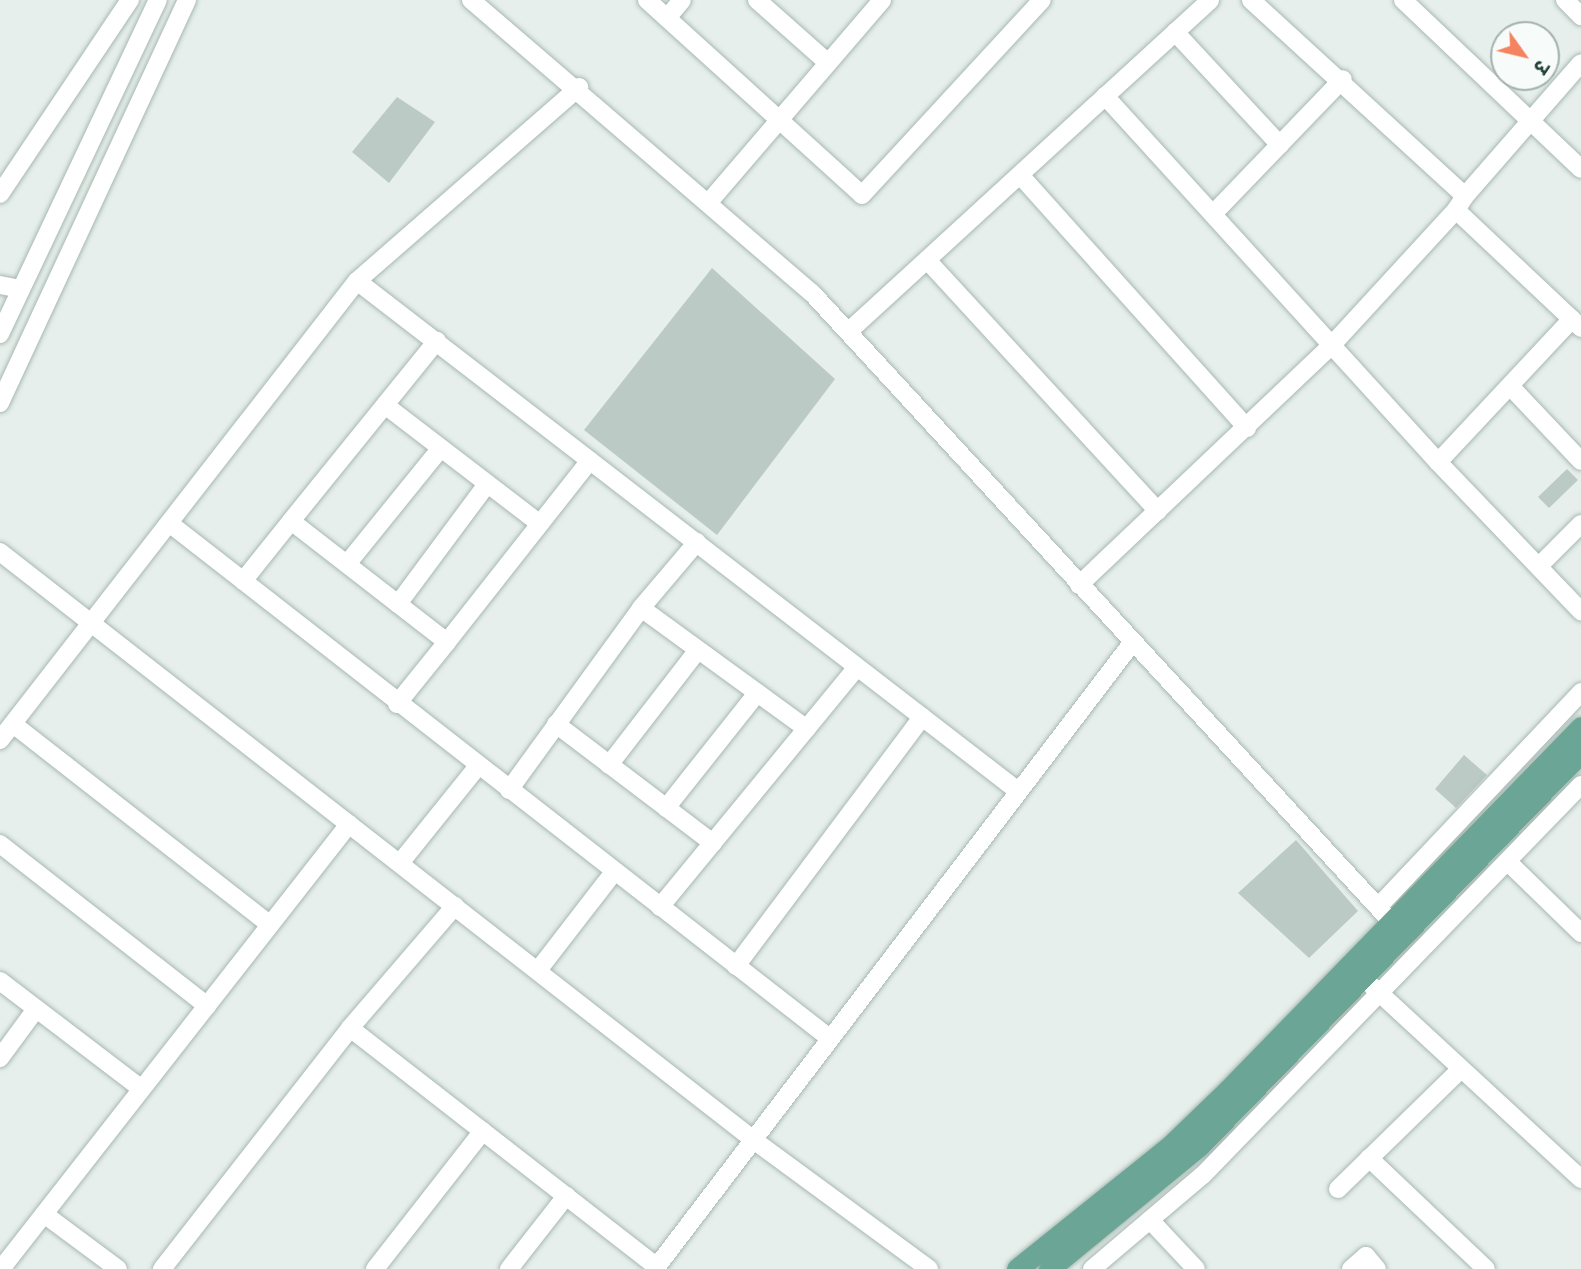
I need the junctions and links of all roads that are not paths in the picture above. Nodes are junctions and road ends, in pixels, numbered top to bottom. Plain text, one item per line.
1 (130, 0) edge
2 (158, 0) edge
3 (187, 0) edge
4 (471, 0) edge
5 (647, 0) edge
6 (682, 0) edge
7 (757, 0) edge
8 (882, 0) edge
9 (1042, 0) edge
10 (1210, 0) edge
11 (1251, 0) edge
12 (1403, 0) edge
13 (1565, 0) edge
14 (1581, 16) edge
15 (667, 18) junction
16 (1175, 32) junction
17 (828, 62) junction
18 (1581, 63) edge
19 (1343, 79) junction
20 (579, 87) junction
21 (1105, 96) junction
22 (779, 119) junction
23 (1529, 119) junction
24 (1280, 145) junction
25 (1581, 169) edge
26 (1020, 175) junction
27 (0, 194) edge
28 (709, 202) junction
29 (1461, 203) junction
30 (1213, 214) junction
31 (926, 260) junction
32 (357, 281) junction
33 (0, 285) edge
34 (21, 289) junction
35 (1577, 324) edge
36 (848, 332) junction
37 (0, 334) edge
38 (437, 341) junction
39 (1330, 347) junction
40 (1510, 386) junction
41 (0, 403) edge
42 (385, 405) junction
43 (1247, 428) junction
44 (440, 448) junction
45 (590, 460) junction
46 (1581, 461) edge
47 (1438, 462) junction
48 (487, 484) junction
49 (1158, 511) junction
50 (291, 521) junction
51 (169, 523) junction
52 (540, 524) junction
53 (1581, 524) edge
54 (697, 542) junction
55 (0, 552) edge
56 (347, 565) junction
57 (1540, 565) junction
58 (243, 582) junction
59 (1079, 585) junction
60 (398, 604) junction
61 (641, 608) junction
62 (1581, 611) edge
63 (93, 621) junction
64 (447, 642) junction
65 (1132, 643) junction
66 (698, 650) junction
67 (858, 667) junction
68 (757, 692) junction
69 (1581, 692) edge
70 (397, 704) junction
71 (922, 717) junction
72 (13, 724) junction
73 (556, 724) junction
74 (1581, 727) edge
75 (807, 729) junction
76 (0, 740) edge
77 (1581, 752) edge
78 (609, 765) junction
79 (478, 766) junction
80 (1581, 785) edge
81 (509, 790) junction
82 (1018, 791) junction
83 (666, 808) junction
84 (349, 824) junction
85 (713, 843) junction
86 (0, 844) edge
87 (1508, 862) junction
88 (400, 863) junction
89 (614, 872) junction
90 (455, 906) junction
91 (660, 907) junction
92 (1391, 922) junction
93 (270, 925) junction
94 (1581, 933) edge
95 (736, 966) junction
96 (539, 969) junction
97 (1363, 977) junction
98 (0, 981) edge
99 (1380, 993) junction
100 (206, 1006) junction
101 (36, 1009) junction
102 (350, 1028) junction
103 (828, 1037) junction
104 (0, 1058) edge
105 (1460, 1070) junction
106 (142, 1089) junction
107 (483, 1131) junction
108 (755, 1141) junction
109 (1369, 1158) junction
110 (1581, 1179) edge
111 (1338, 1189) dead end
112 (566, 1196) junction
113 (44, 1214) junction
114 (1150, 1220) junction
115 (656, 1268) edge
116 (1, 1269) edge
117 (118, 1269) edge
118 (162, 1269) edge
119 (375, 1269) edge
120 (509, 1269) edge
121 (929, 1269) edge
122 (1017, 1269) edge
123 (1049, 1269) edge
124 (1092, 1269) edge
125 (1196, 1269) edge
126 (1351, 1269) edge
127 (1377, 1269) edge
128 (1486, 1269) edge

1 - 27 street
2 - 34 street
3 - 41 street
4 - 20 street
5 - 15 street
6 - 15 street
7 - 17 street
8 - 17 street
9 - 22 street
10 - 16 street
11 - 19 street
12 - 23 street
13 - 14 street
15 - 22 street
16 - 21 street
16 - 24 street
17 - 22 street
18 - 23 street
19 - 24 street
19 - 29 street
20 - 28 street
20 - 32 street
21 - 26 street
21 - 30 street
22 - 28 street
23 - 25 street
23 - 29 street
24 - 30 street
26 - 31 street
26 - 43 street
28 - 36 street
29 - 35 street
29 - 39 street
30 - 39 street
31 - 36 street
31 - 49 street
32 - 38 street
32 - 51 street
33 - 34 street
34 - 37 street
35 - 40 street
36 - 59 street
38 - 42 street
38 - 45 street
39 - 43 street
39 - 47 street
40 - 46 street
40 - 47 street
42 - 44 street
42 - 50 street
43 - 49 street
44 - 48 street
44 - 56 street
45 - 52 street
45 - 54 street
47 - 57 street
48 - 52 street
48 - 60 street
49 - 59 street
50 - 56 street
50 - 58 street
51 - 58 street
51 - 63 street
52 - 64 street
53 - 57 street
54 - 61 street
54 - 67 street
55 - 63 street
56 - 60 street
57 - 62 street
58 - 70 street
59 - 65 street
60 - 64 street
61 - 66 street
61 - 73 street
63 - 72 street
63 - 84 street
64 - 70 street
65 - 82 street
65 - 92 street
66 - 68 street
66 - 78 street
67 - 71 street
67 - 75 street
68 - 75 street
68 - 83 street
69 - 92 street
70 - 79 street
71 - 82 street
71 - 95 street
72 - 76 street
72 - 93 street
73 - 78 street
73 - 81 street
74 - 92 main road
75 - 85 street
77 - 92 main road
78 - 83 street
79 - 81 street
79 - 88 street
80 - 87 street
81 - 89 street
82 - 103 street
83 - 85 street
84 - 88 street
84 - 93 street
85 - 91 street
86 - 100 street
87 - 94 street
87 - 99 street
88 - 90 street
89 - 91 street
89 - 96 street
90 - 96 street
90 - 102 street
91 - 95 street
92 - 97 main road
92 - 122 main road
93 - 100 street
95 - 103 street
96 - 108 street
97 - 99 street
97 - 123 main road
98 - 101 street
99 - 105 street
99 - 114 street
100 - 106 street
101 - 104 street
101 - 106 street
102 - 107 street
102 - 118 street
103 - 108 street
105 - 109 street
105 - 110 street
106 - 113 street
107 - 112 street
107 - 119 street
108 - 115 street
108 - 121 street
109 - 111 street
109 - 128 street
112 - 115 street
112 - 120 street
113 - 116 street
113 - 117 street
114 - 124 street
114 - 125 street
126 - 127 street

